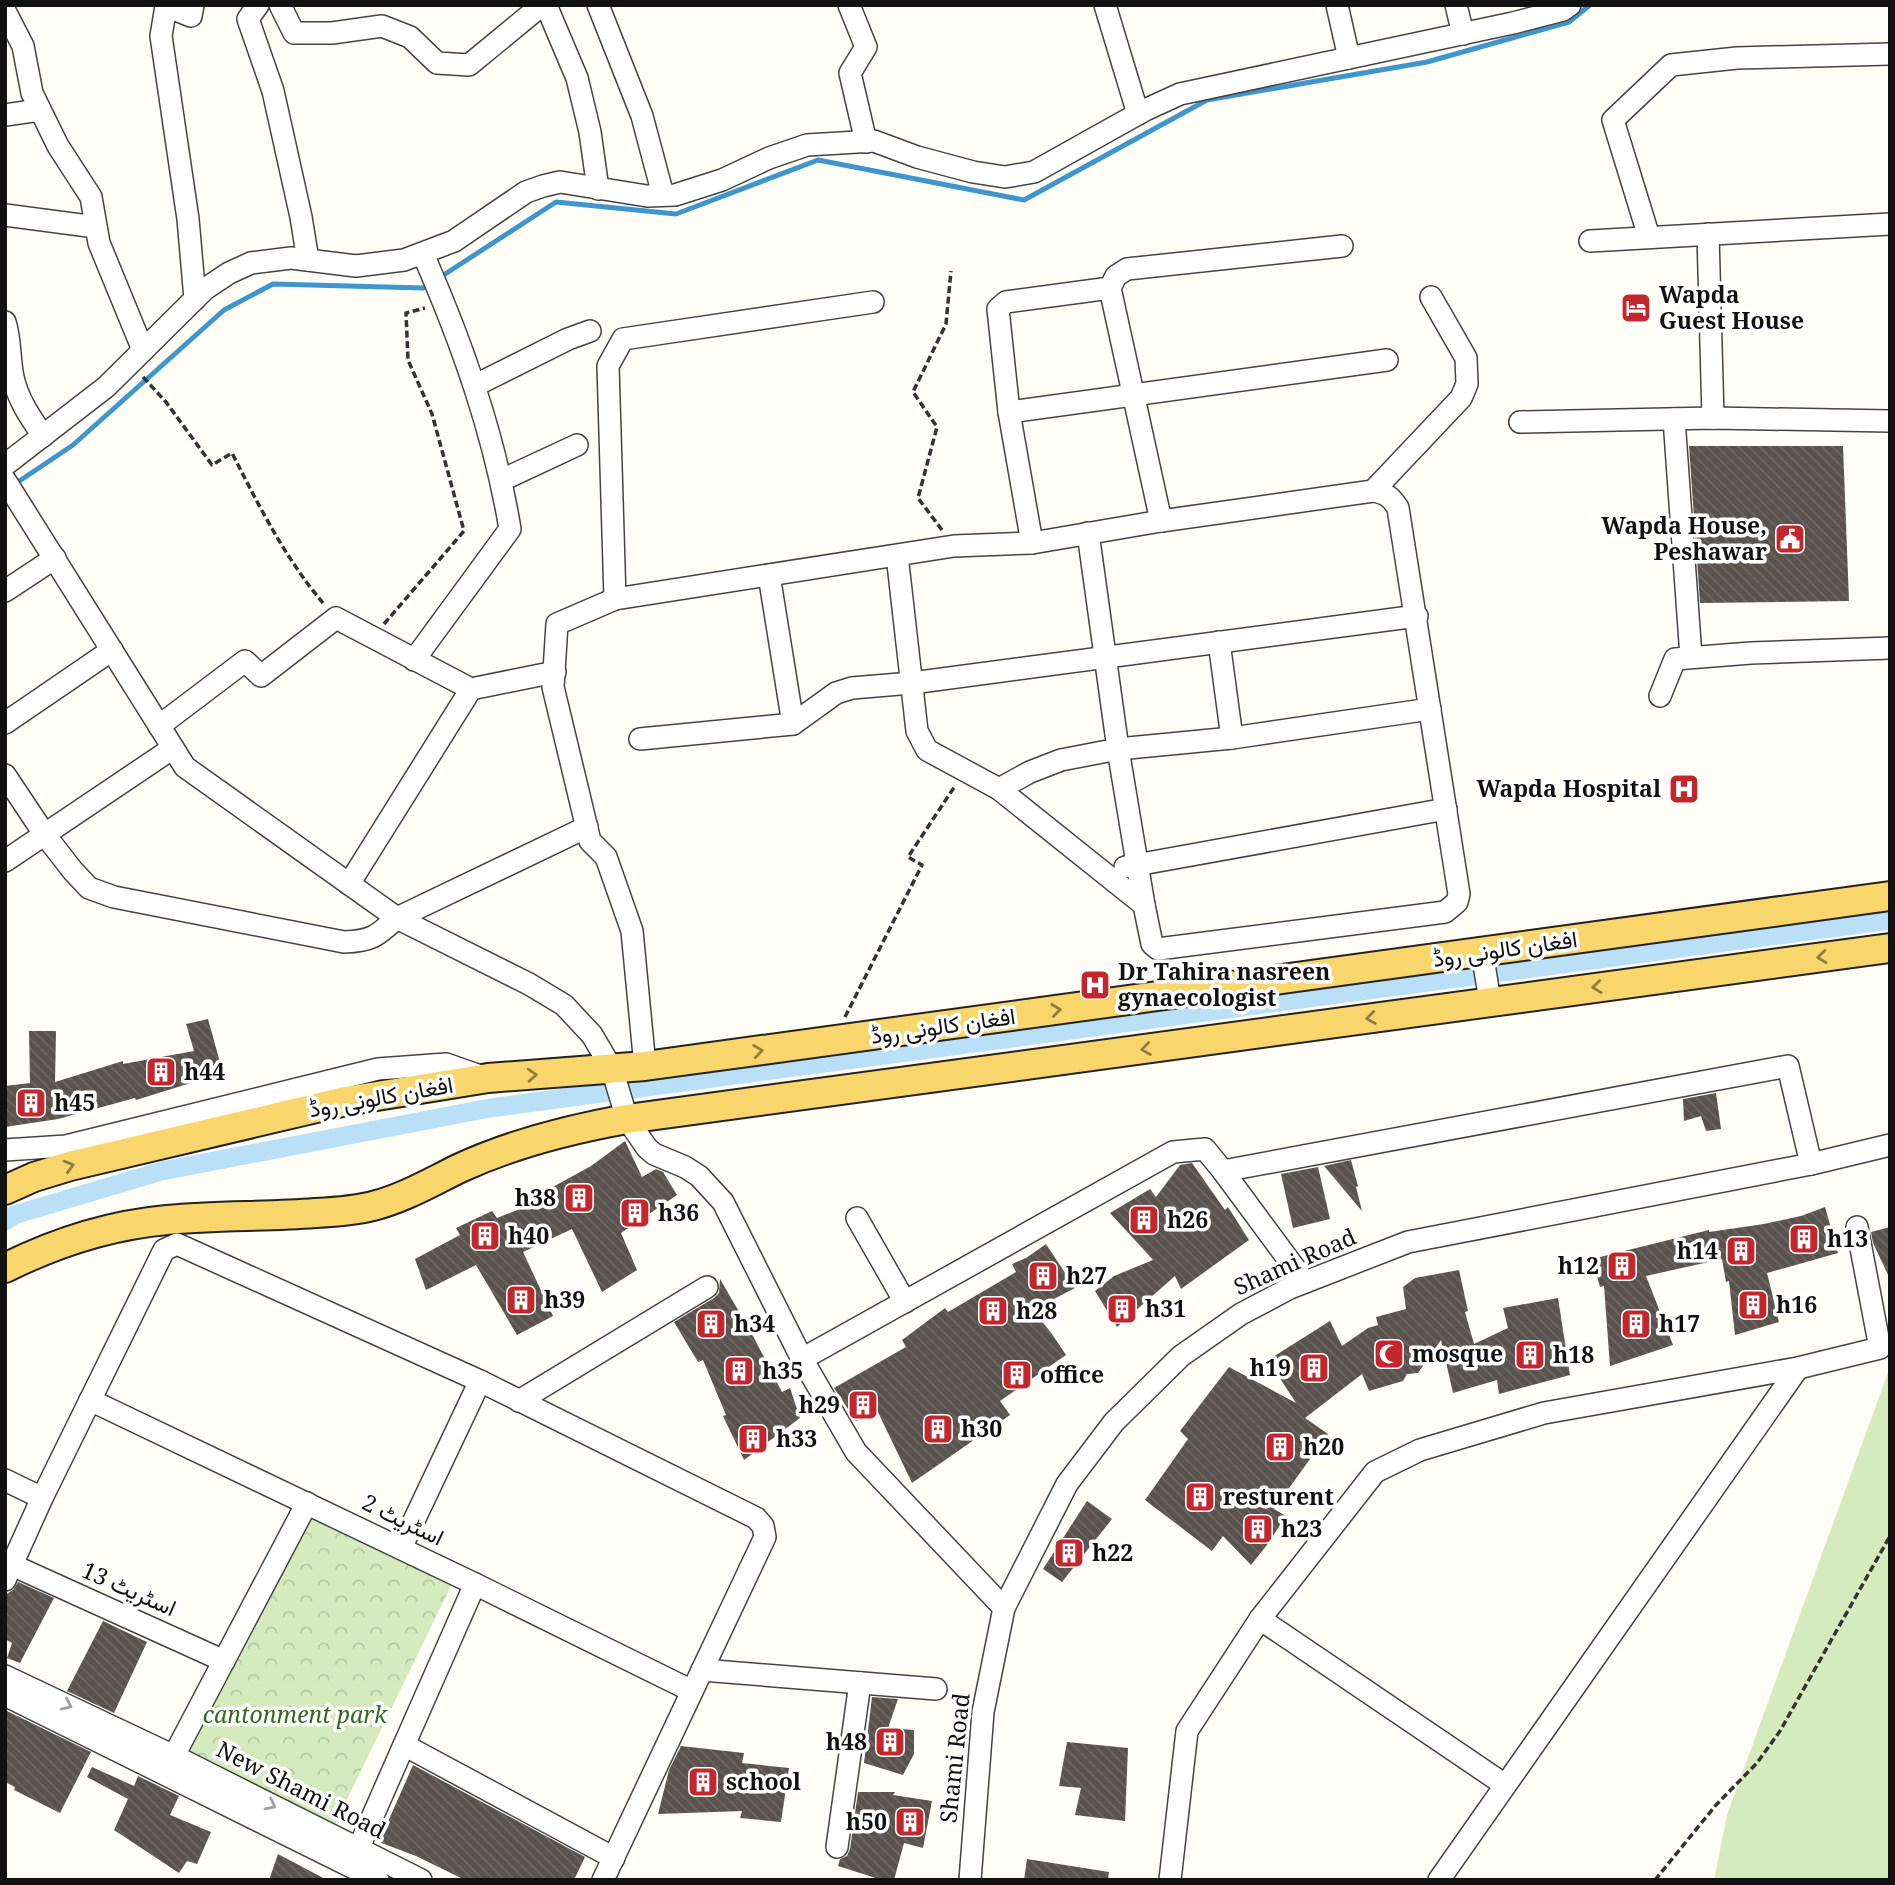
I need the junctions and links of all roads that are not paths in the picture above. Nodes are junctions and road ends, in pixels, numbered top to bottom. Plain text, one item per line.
1 (7, 5) edge
2 (193, 5) edge
3 (258, 5) edge
4 (280, 5) edge
5 (544, 5) edge
6 (598, 5) edge
7 (849, 5) edge
8 (1105, 5) edge
9 (1337, 5) edge
10 (1456, 5) edge
11 (1570, 5) edge
12 (5, 11) edge
13 (1523, 13) edge
14 (1463, 34) junction
15 (1890, 54) edge
16 (1349, 58) junction
17 (40, 110) junction
18 (1138, 114) junction
19 (5, 115) edge
20 (866, 142) junction
21 (598, 188) junction
22 (663, 195) junction
23 (5, 215) edge
24 (1890, 224) edge
25 (96, 227) junction
26 (1708, 234) junction
27 (1649, 237) junction
28 (1590, 241) dead end
29 (1342, 246) dead end
30 (423, 254) junction
31 (308, 260) junction
32 (1110, 288) junction
33 (1431, 297) dead end
34 (195, 299) junction
35 (873, 302) dead end
36 (5, 322) edge
37 (590, 331) dead end
38 (143, 350) junction
39 (1387, 360) dead end
40 (476, 385) junction
41 (1132, 396) junction
42 (1009, 412) junction
43 (1713, 418) junction
44 (1674, 419) junction
45 (1890, 421) edge
46 (1520, 422) dead end
47 (43, 436) junction
48 (577, 445) dead end
49 (5, 466) edge
50 (502, 480) junction
51 (10, 487) edge
52 (1374, 491) junction
53 (1160, 521) junction
54 (1088, 533) junction
55 (1032, 543) junction
56 (897, 555) junction
57 (55, 558) junction
58 (769, 575) junction
59 (5, 591) edge
60 (615, 599) junction
61 (1417, 616) junction
62 (1219, 642) junction
63 (1890, 648) edge
64 (112, 650) junction
65 (1106, 657) junction
66 (1691, 657) junction
67 (414, 660) junction
68 (555, 672) junction
69 (912, 683) junction
70 (471, 688) junction
71 (1660, 696) dead end
72 (1430, 709) junction
73 (5, 723) edge
74 (793, 724) junction
75 (159, 726) junction
76 (1232, 738) junction
77 (640, 739) dead end
78 (173, 748) junction
79 (1118, 749) junction
80 (5, 775) edge
81 (999, 789) junction
82 (1446, 809) junction
83 (587, 828) junction
84 (45, 835) junction
85 (5, 861) edge
86 (1137, 864) junction
87 (1103, 873) junction
88 (349, 884) junction
89 (1890, 896) edge
90 (1144, 905) junction
91 (397, 918) junction
92 (1890, 948) edge
93 (1482, 952) junction
94 (1490, 1001) junction
95 (645, 1066) junction
96 (614, 1074) junction
97 (488, 1078) junction
98 (624, 1112) junction
99 (1890, 1145) edge
100 (5, 1150) edge
101 (1811, 1164) junction
102 (1223, 1171) junction
103 (5, 1190) edge
104 (857, 1218) dead end
105 (1857, 1227) dead end
106 (5, 1268) edge
107 (1305, 1283) junction
108 (707, 1287) dead end
109 (905, 1302) junction
110 (802, 1359) junction
111 (1798, 1368) junction
112 (480, 1381) junction
113 (90, 1400) junction
114 (519, 1401) junction
115 (5, 1480) edge
116 (42, 1498) junction
117 (307, 1503) junction
118 (401, 1548) junction
119 (9, 1573) edge
120 (475, 1584) junction
121 (1004, 1608) junction
122 (1260, 1619) junction
123 (224, 1661) junction
124 (702, 1670) junction
125 (5, 1676) edge
126 (860, 1683) junction
127 (936, 1689) dead end
128 (692, 1691) junction
129 (5, 1695) edge
130 (404, 1745) junction
131 (170, 1764) junction
132 (1504, 1785) junction
133 (837, 1847) dead end
134 (355, 1858) junction
135 (614, 1858) junction
136 (378, 1880) edge
137 (421, 1880) edge
138 (603, 1880) edge
139 (970, 1880) edge
140 (1170, 1880) edge
141 (1438, 1880) edge

1 - 12 street
2 - 34 street
3 - 31 street
4 - 5 street
5 - 21 street
6 - 22 street
7 - 20 street
8 - 18 street
9 - 16 street
10 - 14 street
11 - 13 street
12 - 17 street
13 - 14 street
14 - 16 street
15 - 27 street
16 - 18 street
17 - 19 street
17 - 25 street
18 - 20 street
20 - 22 street
21 - 22 street
21 - 30 street
23 - 25 street
24 - 26 street
25 - 38 street
26 - 27 street
26 - 43 street
27 - 28 street
29 - 32 street
30 - 31 street
30 - 40 street
31 - 34 street
32 - 41 street
32 - 42 street
33 - 52 street
34 - 38 street
35 - 60 street
36 - 47 street
37 - 40 street
38 - 47 street
39 - 41 street
40 - 50 street
41 - 42 street
41 - 53 street
42 - 55 street
43 - 44 street
43 - 45 street
44 - 46 street
44 - 66 street
47 - 49 street
48 - 50 street
50 - 67 street
51 - 57 street
52 - 53 street
52 - 61 street
53 - 54 street
54 - 55 street
54 - 65 street
55 - 56 street
56 - 58 street
56 - 69 street
57 - 59 street
57 - 64 street
58 - 60 street
58 - 74 street
60 - 68 street
61 - 62 street
61 - 72 street
62 - 65 street
62 - 76 street
63 - 66 street
64 - 73 street
64 - 75 street
65 - 69 street
65 - 79 street
66 - 71 street
67 - 70 street
67 - 75 street
68 - 70 street
68 - 83 street
69 - 74 street
69 - 81 street
70 - 88 street
72 - 76 street
72 - 82 street
74 - 77 street
75 - 78 street
76 - 79 street
78 - 84 street
78 - 88 street
79 - 81 street
79 - 86 street
80 - 84 street
81 - 87 street
82 - 86 street
82 - 90 street
83 - 91 street
83 - 95 street
84 - 85 street
84 - 91 street
86 - 87 street
86 - 90 street
87 - 90 street
88 - 91 street
89 - 93 main road, افغان کالونی روڈ
91 - 96 street
92 -> 94 main road
93 - 94 street
95 -> 93 main road, افغان کالونی روڈ
94 -> 98 main road
95 - 96 main road, افغان کالونی روڈ
97 -> 96 main road, افغان کالونی روڈ
96 - 98 street
97 - 100 street
103 -> 97 main road, افغان کالونی روڈ
98 - 106 main road
98 - 110 street
99 - 101 street, Shami Road
101 - 102 street
101 - 107 street, Shami Road
102 - 107 street
102 - 109 street
104 - 109 street
105 - 111 street
107 - 121 street, Shami Road
108 - 114 street
109 - 110 street
110 - 121 street
111 - 122 street
111 - 132 street
112 - 113 street
112 - 114 street
112 - 118 street
113 - 116 street
113 - 117 street, اسٹریٹ 2
114 - 124 street
115 - 116 street
116 - 119 street
117 - 118 street, اسٹریٹ 2
117 - 123 street
118 - 120 street, اسٹریٹ 2
119 - 123 street, اسٹریٹ 13
120 - 128 street, اسٹریٹ 2
120 - 130 street
121 - 139 street, Shami Road
122 - 132 street
122 - 140 street
123 - 131 street
124 - 126 street
124 - 128 street
125 -> 131 street, New Shami Road
126 - 127 street
126 - 133 street
128 - 135 street
129 - 131 street, New Shami Road
130 - 134 street
130 - 135 street
131 - 134 street, New Shami Road
132 - 141 street
134 - 136 street, New Shami Road
134 - 137 street, New Shami Road
135 - 138 street

